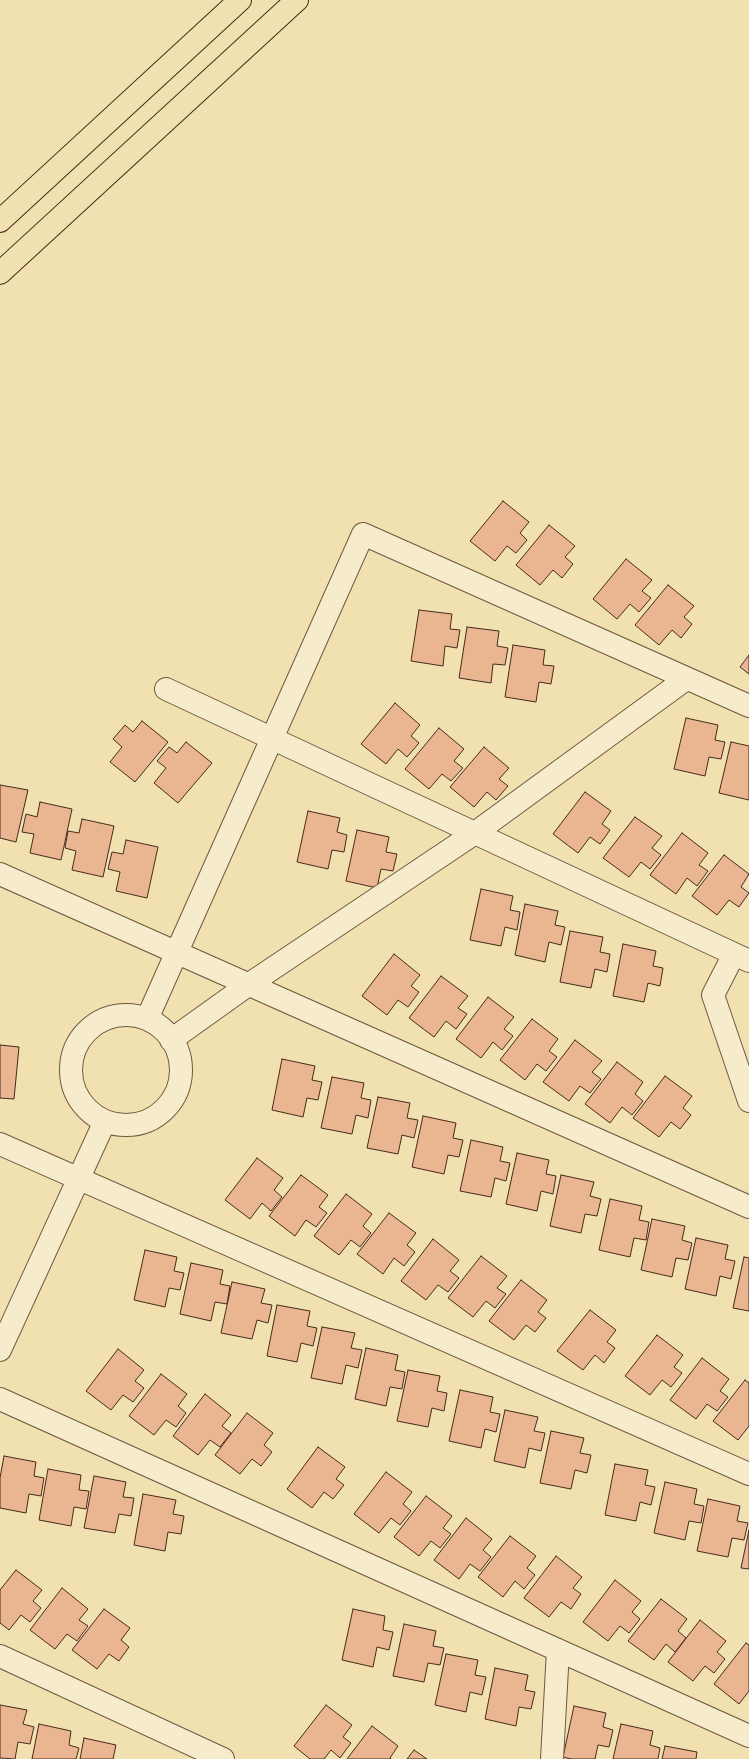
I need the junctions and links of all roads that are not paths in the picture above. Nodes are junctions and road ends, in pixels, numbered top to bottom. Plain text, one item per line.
1 (240, 0) edge
2 (297, 0) edge
3 (0, 221) edge
4 (0, 273) edge
5 (686, 679) junction
6 (166, 689) dead end
7 (749, 706) edge
8 (272, 739) junction
9 (474, 833) junction
10 (0, 874) edge
11 (177, 952) junction
12 (743, 955) edge
13 (248, 985) junction
14 (147, 1019) junction
15 (171, 1040) junction
16 (749, 1101) edge
17 (105, 1121) junction
18 (0, 1144) edge
19 (78, 1179) junction
20 (749, 1207) edge
21 (0, 1350) edge
22 (0, 1399) edge
23 (749, 1474) edge
24 (558, 1650) junction
25 (0, 1656) edge
26 (749, 1736) edge
27 (223, 1759) edge
28 (552, 1759) edge

1 - 3 highway
2 - 4 highway
5 - 7 street
5 - 8 street
5 - 9 street
6 - 8 street
8 - 9 street
8 - 11 street
9 - 12 street
9 - 13 street
10 - 11 street
11 - 13 street
11 - 14 street
12 - 16 street
13 - 15 street
13 - 20 street
14 - 15 street
14 - 17 street
15 - 17 street
17 - 19 street
18 - 19 street
19 - 21 street
19 - 23 street
22 - 24 street
24 - 26 street
24 - 28 street
25 - 27 street

